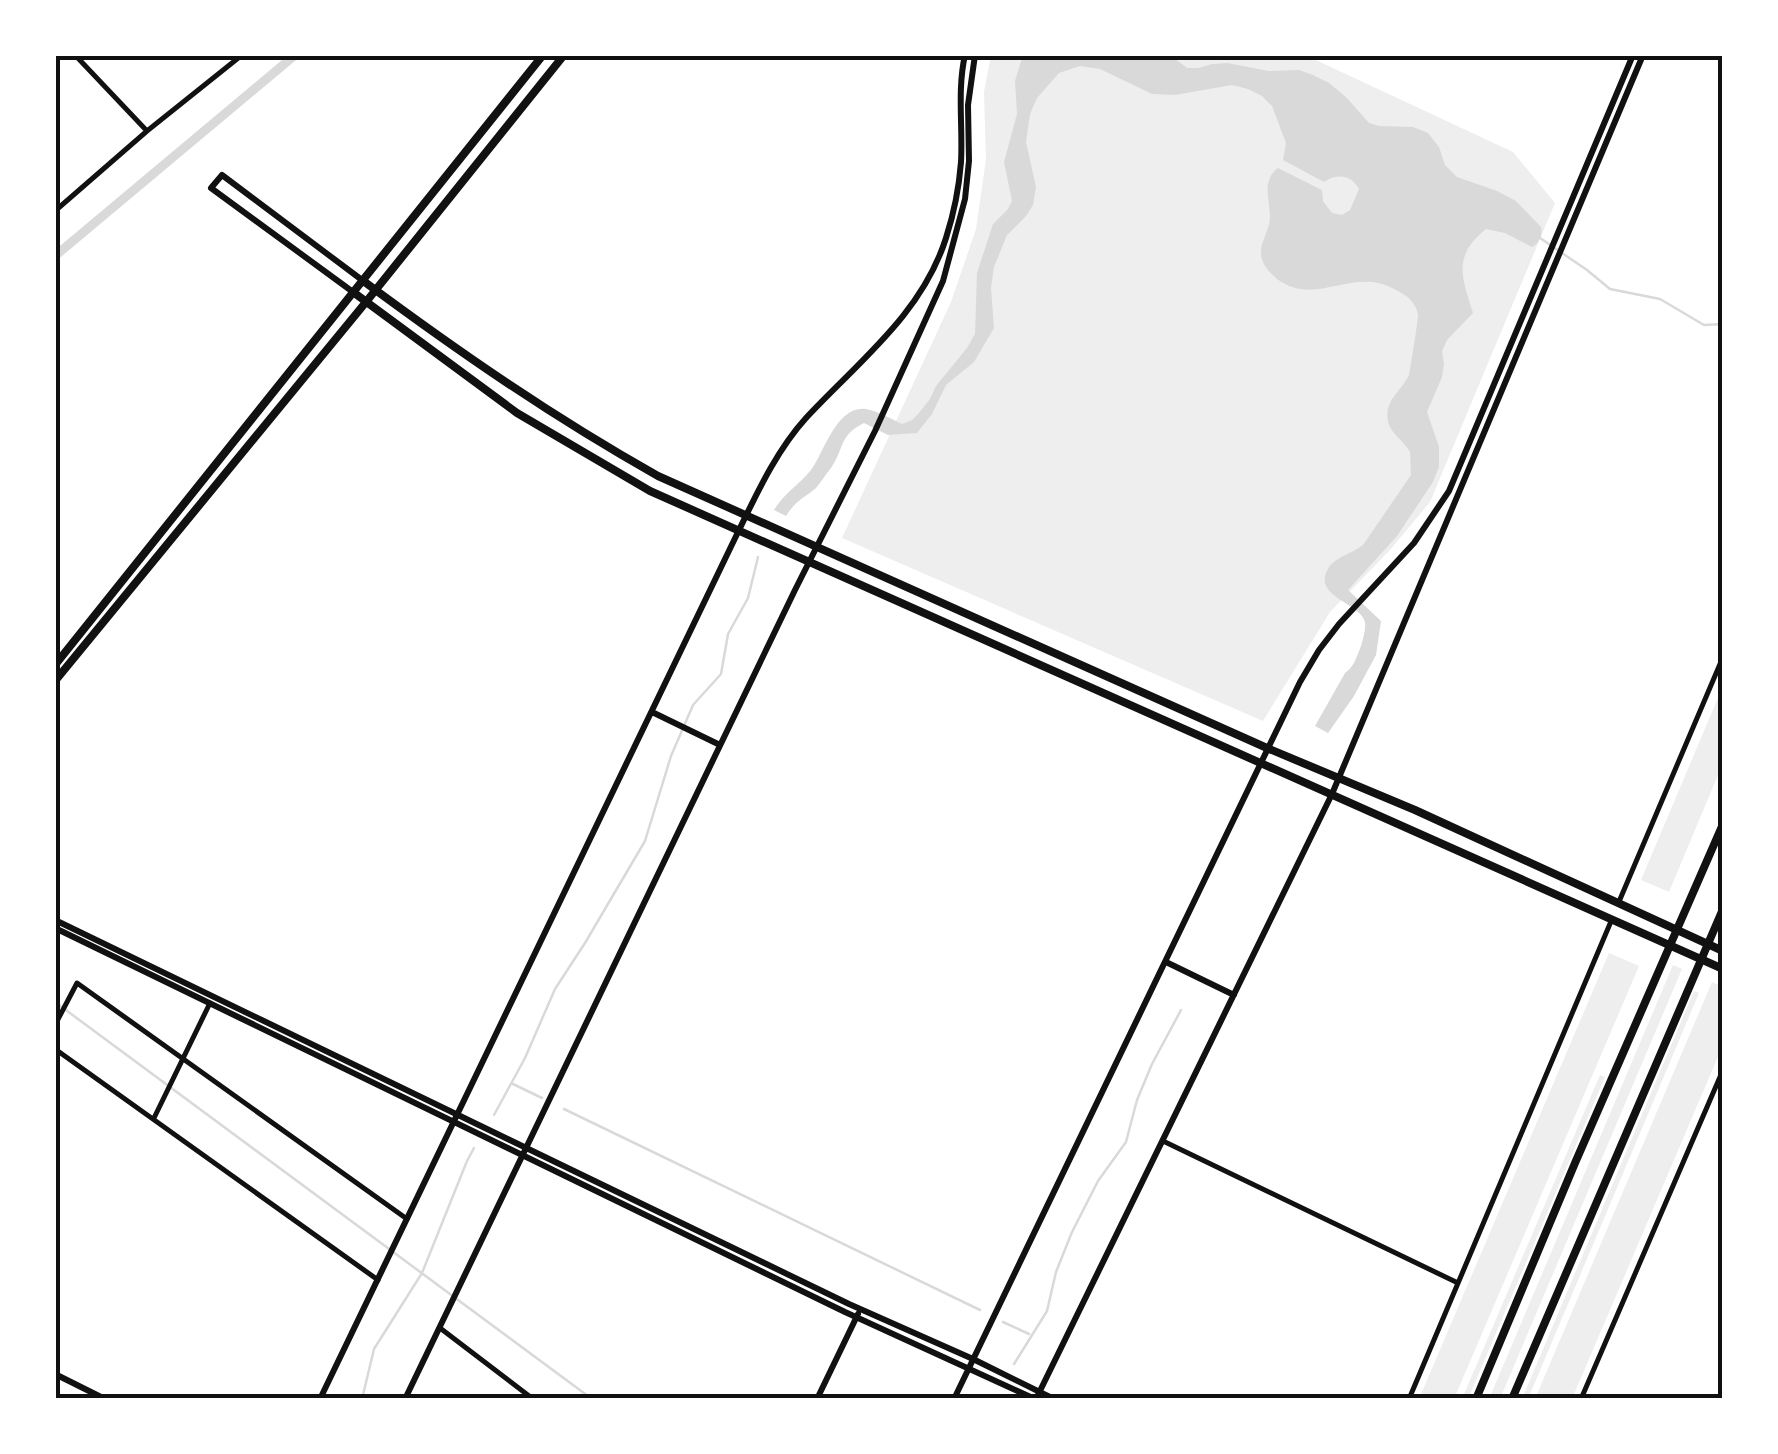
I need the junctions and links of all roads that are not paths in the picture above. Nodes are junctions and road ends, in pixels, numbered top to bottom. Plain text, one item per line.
1 (76, 55) edge
2 (242, 55) edge
3 (543, 55) edge
4 (564, 55) edge
5 (965, 55) edge
6 (975, 55) edge
7 (1633, 55) edge
8 (1643, 55) edge
9 (147, 131) junction
10 (55, 211) edge
11 (362, 280) junction
12 (376, 290) junction
13 (352, 292) junction
14 (366, 302) junction
15 (747, 514) junction
16 (739, 530) junction
17 (817, 548) junction
18 (811, 561) junction
19 (1723, 657) edge
20 (55, 665) edge
21 (55, 681) edge
22 (652, 712) junction
23 (720, 746) junction
24 (1267, 748) junction
25 (1260, 762) junction
26 (1338, 778) junction
27 (1332, 794) junction
28 (1723, 824) edge
29 (1618, 904) junction
30 (1723, 908) edge
31 (1612, 919) junction
32 (55, 920) edge
33 (55, 928) edge
34 (1678, 932) junction
35 (1708, 944) junction
36 (1671, 946) junction
37 (1723, 951) edge
38 (1700, 959) junction
39 (1166, 962) junction
40 (1723, 969) edge
41 (1234, 995) junction
42 (212, 1000) junction
43 (55, 1025) edge
44 (55, 1049) edge
45 (183, 1058) junction
46 (1723, 1070) edge
47 (154, 1118) junction
48 (456, 1119) junction
49 (1163, 1141) junction
50 (524, 1153) junction
51 (407, 1219) junction
52 (378, 1280) junction
53 (1458, 1283) junction
54 (858, 1314) junction
55 (440, 1327) junction
56 (971, 1363) junction
57 (55, 1374) edge
58 (1037, 1397) edge
59 (105, 1399) edge
60 (320, 1399) edge
61 (405, 1399) edge
62 (533, 1399) edge
63 (818, 1399) edge
64 (954, 1399) edge
65 (1054, 1399) edge
66 (1409, 1399) edge
67 (1476, 1399) edge
68 (1512, 1399) edge
69 (1581, 1399) edge

1 - 9 street
2 - 9 street
3 - 11 main road
4 - 12 main road
5 - 15 street
6 - 17 street
7 - 24 street
8 - 26 street
9 - 10 street
11 - 12 main road
11 - 13 main road
11 - 13 street
12 - 14 main road
12 - 15 main road
13 - 14 main road
13 - 20 main road
14 - 16 main road
14 - 21 main road
15 - 16 street
15 - 17 main road
16 - 18 main road
16 - 22 street
17 - 18 street
17 - 24 main road
18 - 23 street
18 - 25 main road
19 - 29 street
22 - 23 street
22 - 48 street
23 - 50 street
24 - 25 street
24 - 26 main road
25 - 27 main road
25 - 39 street
26 - 27 street
26 - 29 main road
27 - 31 main road
27 - 41 street
28 - 34 main road
29 - 34 main road
30 - 35 main road
31 - 36 main road
31 - 53 street
32 - 42 street
33 - 42 street
34 - 35 main road
34 - 36 main road
35 - 37 main road
35 - 38 main road
36 - 38 main road
36 - 67 main road
38 - 40 main road
38 - 68 main road
39 - 41 street
39 - 56 street
41 - 49 street
42 - 45 street
42 - 48 street
43 - 45 street
44 - 47 street
45 - 47 street
45 - 51 street
46 - 69 street
47 - 52 street
48 - 50 street
48 - 51 street
49 - 53 street
49 - 58 street
50 - 54 street
50 - 55 street
51 - 52 street
52 - 60 street
53 - 66 street
54 - 56 street
54 - 63 street
55 - 61 street
55 - 62 street
56 - 58 street
56 - 64 street
57 - 59 street
58 - 65 street

